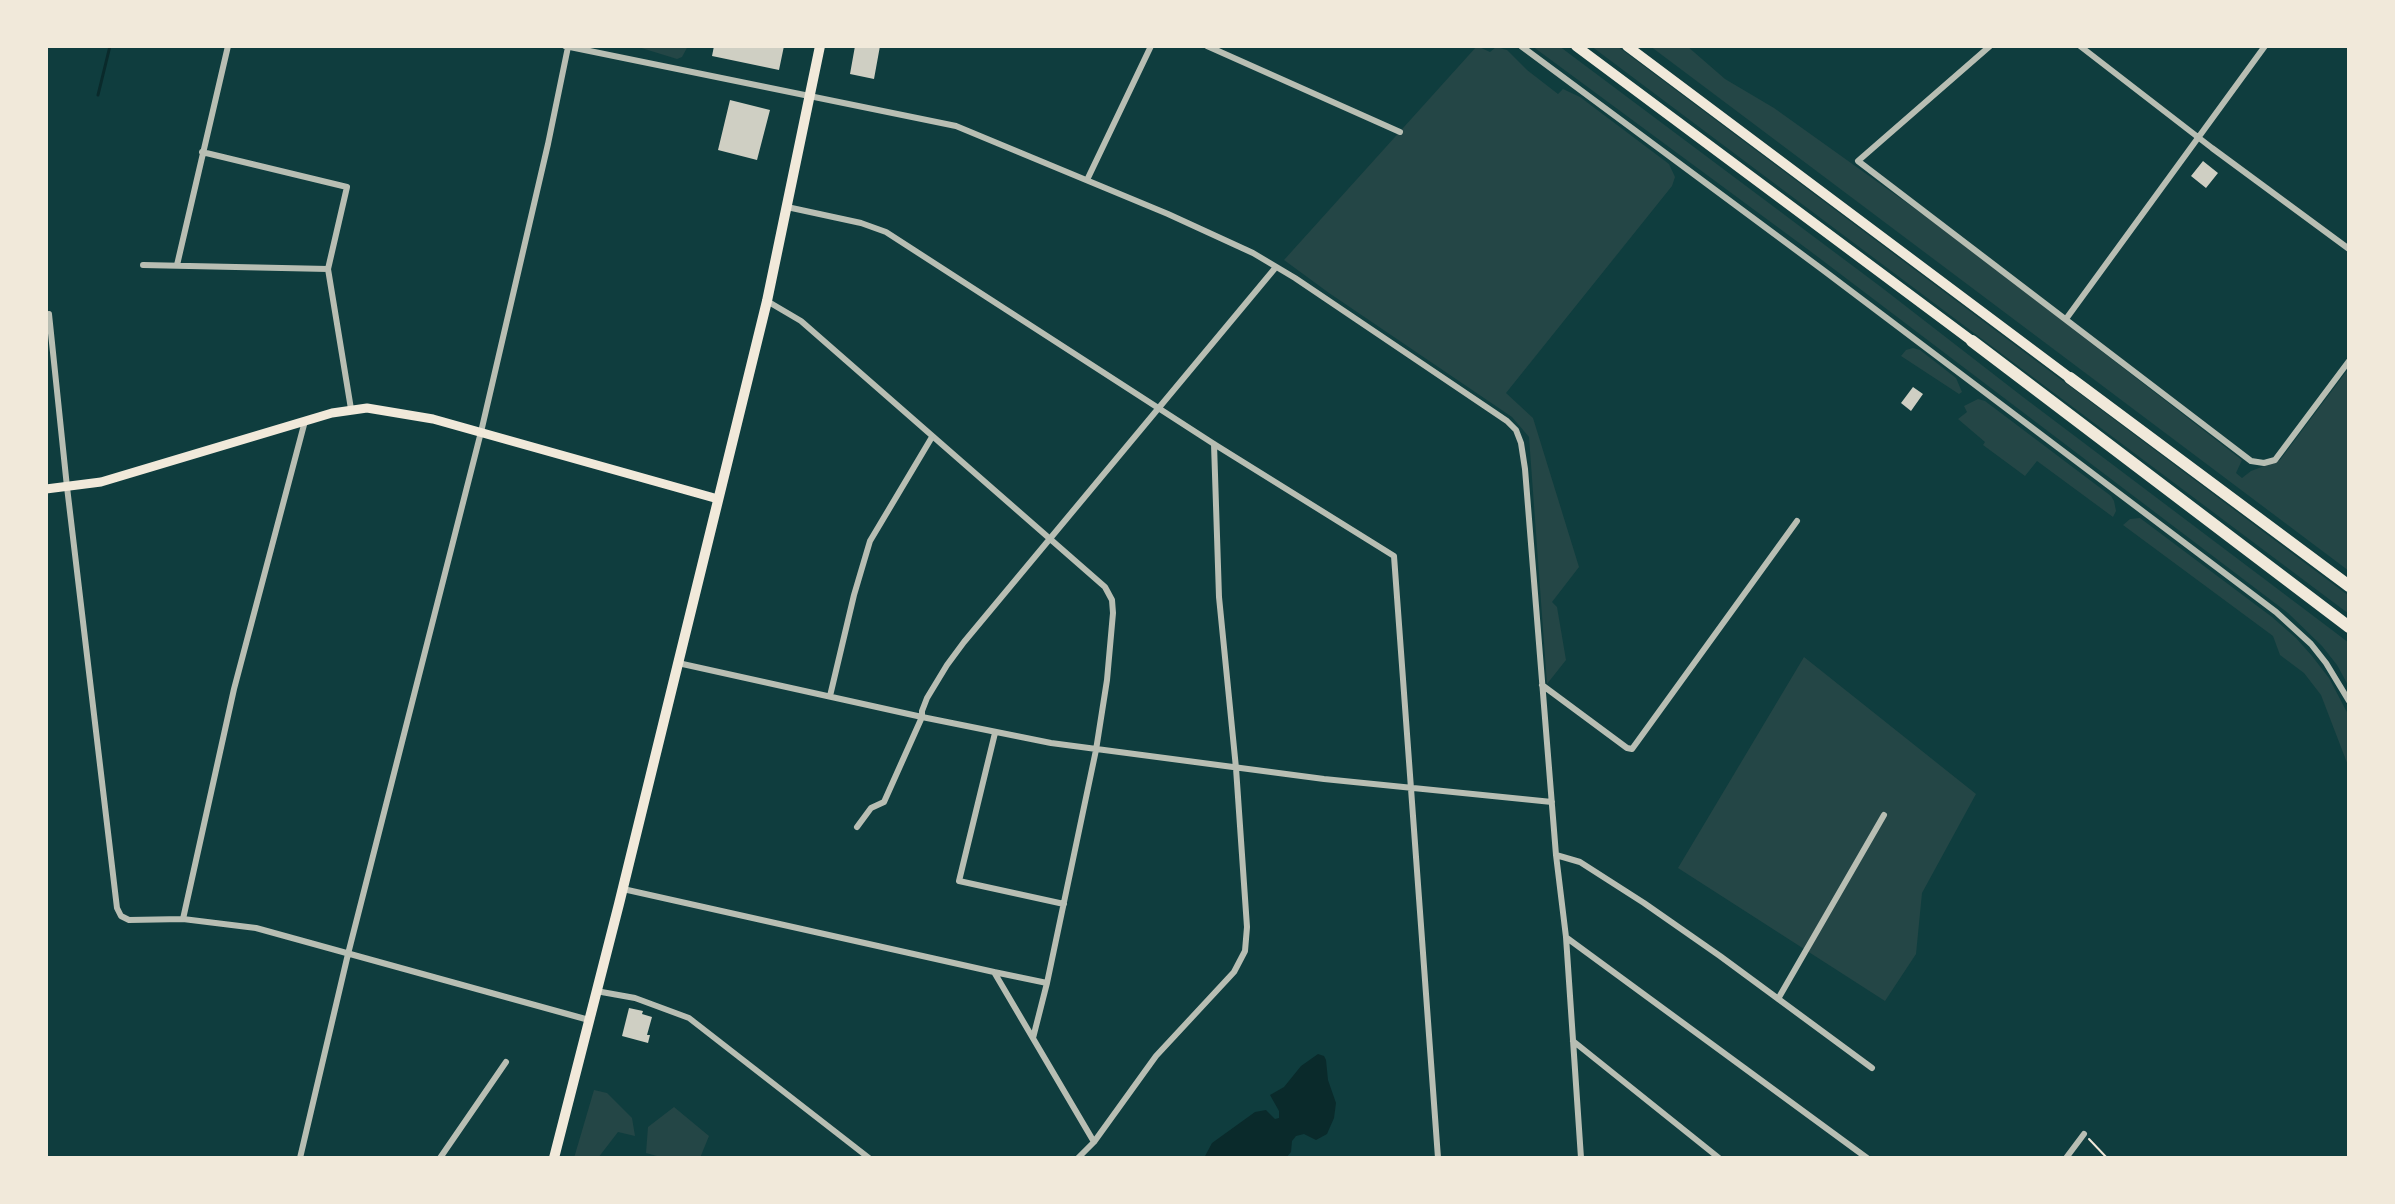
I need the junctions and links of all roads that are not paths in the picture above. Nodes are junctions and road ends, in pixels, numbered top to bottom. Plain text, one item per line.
1 (228, 46) edge
2 (567, 46) edge
3 (820, 46) edge
4 (1151, 46) edge
5 (1207, 46) edge
6 (1521, 46) edge
7 (1576, 46) edge
8 (1627, 46) edge
9 (1990, 46) edge
10 (2080, 46) edge
11 (2265, 46) edge
12 (811, 95) junction
13 (1400, 132) dead end
14 (2200, 139) junction
15 (202, 152) junction
16 (1087, 180) junction
17 (787, 207) junction
18 (2349, 249) edge
19 (143, 265) dead end
20 (177, 265) junction
21 (1276, 267) junction
22 (328, 269) junction
23 (767, 301) junction
24 (49, 314) dead end
25 (2066, 319) junction
26 (1972, 341) joint
27 (2349, 361) edge
28 (2070, 378) joint
29 (1159, 407) junction
30 (351, 409) junction
31 (305, 420) junction
32 (481, 432) junction
33 (932, 437) junction
34 (1214, 444) junction
35 (2127, 460) junction
36 (67, 487) junction
37 (46, 489) edge
38 (718, 499) junction
39 (1797, 521) dead end
40 (1050, 538) junction
41 (2349, 586) edge
42 (2349, 627) edge
43 (2349, 636) edge
44 (678, 663) junction
45 (1542, 685) junction
46 (830, 696) junction
47 (2349, 701) edge
48 (922, 717) junction
49 (995, 733) junction
50 (1096, 750) junction
51 (1236, 768) junction
52 (1410, 788) junction
53 (1552, 802) junction
54 (1884, 815) dead end
55 (857, 827) dead end
56 (1556, 855) junction
57 (623, 889) junction
58 (1064, 904) junction
59 (183, 919) junction
60 (1566, 937) junction
61 (348, 954) junction
62 (994, 972) junction
63 (1047, 983) junction
64 (596, 991) junction
65 (1778, 999) junction
66 (589, 1020) junction
67 (1033, 1038) junction
68 (1573, 1041) junction
69 (506, 1062) dead end
70 (1872, 1068) dead end
71 (2084, 1134) road end
72 (1094, 1142) junction
73 (1583, 1157) edge
74 (300, 1158) edge
75 (440, 1158) edge
76 (554, 1158) edge
77 (869, 1158) edge
78 (1078, 1158) edge
79 (1438, 1158) edge
80 (1719, 1158) edge
81 (1867, 1158) edge
82 (2066, 1158) edge

1 - 15 street
2 - 12 street
2 - 32 street
3 - 12 main road
4 - 16 street
5 - 13 street
6 - 47 street
7 - 26 main road
8 - 28 main road
9 - 25 street
10 - 14 street
11 - 14 street
12 - 16 street
12 - 17 main road
14 - 18 street
14 - 25 street
15 - 20 street
15 - 22 street
16 - 21 street
17 - 23 main road
17 - 29 street
19 - 20 street
20 - 22 street
21 - 29 street
21 - 45 street
22 - 30 street
23 - 33 street
23 - 38 main road
24 - 36 street
25 - 27 street
26 - 35 highway
28 - 41 highway
29 - 34 street
29 - 40 street
30 - 31 main road
30 - 32 main road
31 - 36 main road
31 - 59 street
32 - 38 main road
32 - 61 street
33 - 40 street
33 - 46 street
34 - 51 street
34 - 52 street
35 - 42 highway
35 - 43 highway
36 - 37 main road
36 - 59 street
38 - 44 main road
39 - 45 street
40 - 48 street
40 - 50 street
44 - 46 street
44 - 57 main road
45 - 53 street
46 - 48 street
48 - 49 street
48 - 55 street
49 - 50 street
49 - 58 street
50 - 51 street
50 - 58 street
51 - 52 street
51 - 72 street
52 - 53 street
52 - 79 street
53 - 56 street
54 - 65 street
56 - 60 street
56 - 65 street
57 - 62 street
57 - 64 main road
58 - 63 street
59 - 61 street
60 - 68 street
60 - 81 street
61 - 66 street
61 - 74 street
62 - 63 street
62 - 67 street
63 - 67 street
64 - 66 main road
64 - 77 street
65 - 70 street
66 - 76 main road
67 - 72 street
68 - 73 street
68 - 80 street
69 - 75 street
71 - 82 street
72 - 78 street

